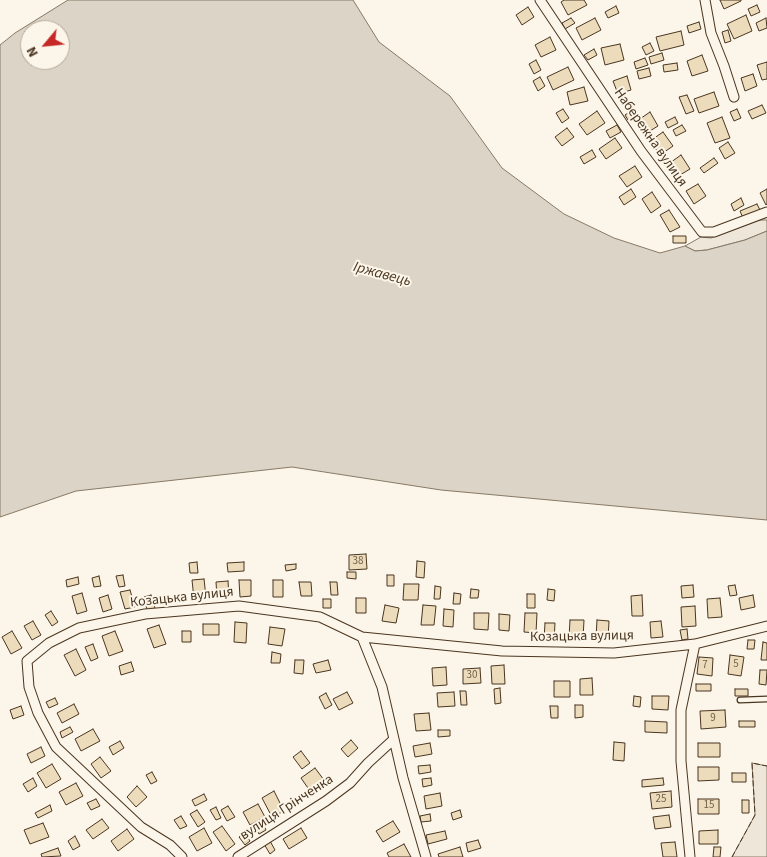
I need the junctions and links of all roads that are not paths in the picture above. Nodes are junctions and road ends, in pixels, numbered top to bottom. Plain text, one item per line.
1 (540, 0) edge
2 (705, 0) edge
3 (734, 97) dead end
4 (767, 212) edge
5 (767, 626) edge
6 (362, 637) junction
7 (695, 644) junction
8 (767, 699) edge
9 (740, 700) dead end
10 (393, 740) junction
11 (182, 857) edge
12 (238, 857) edge
13 (426, 857) edge
14 (690, 857) edge

1 - 4 street, Набережна вулиця
2 - 3 street
5 - 7 street, Козацька вулиця
6 - 7 street, Козацька вулиця
6 - 10 street
6 - 11 street, Козацька вулиця
7 - 14 street
8 - 9 lane
10 - 12 street, вулиця Грінченка
10 - 13 street

